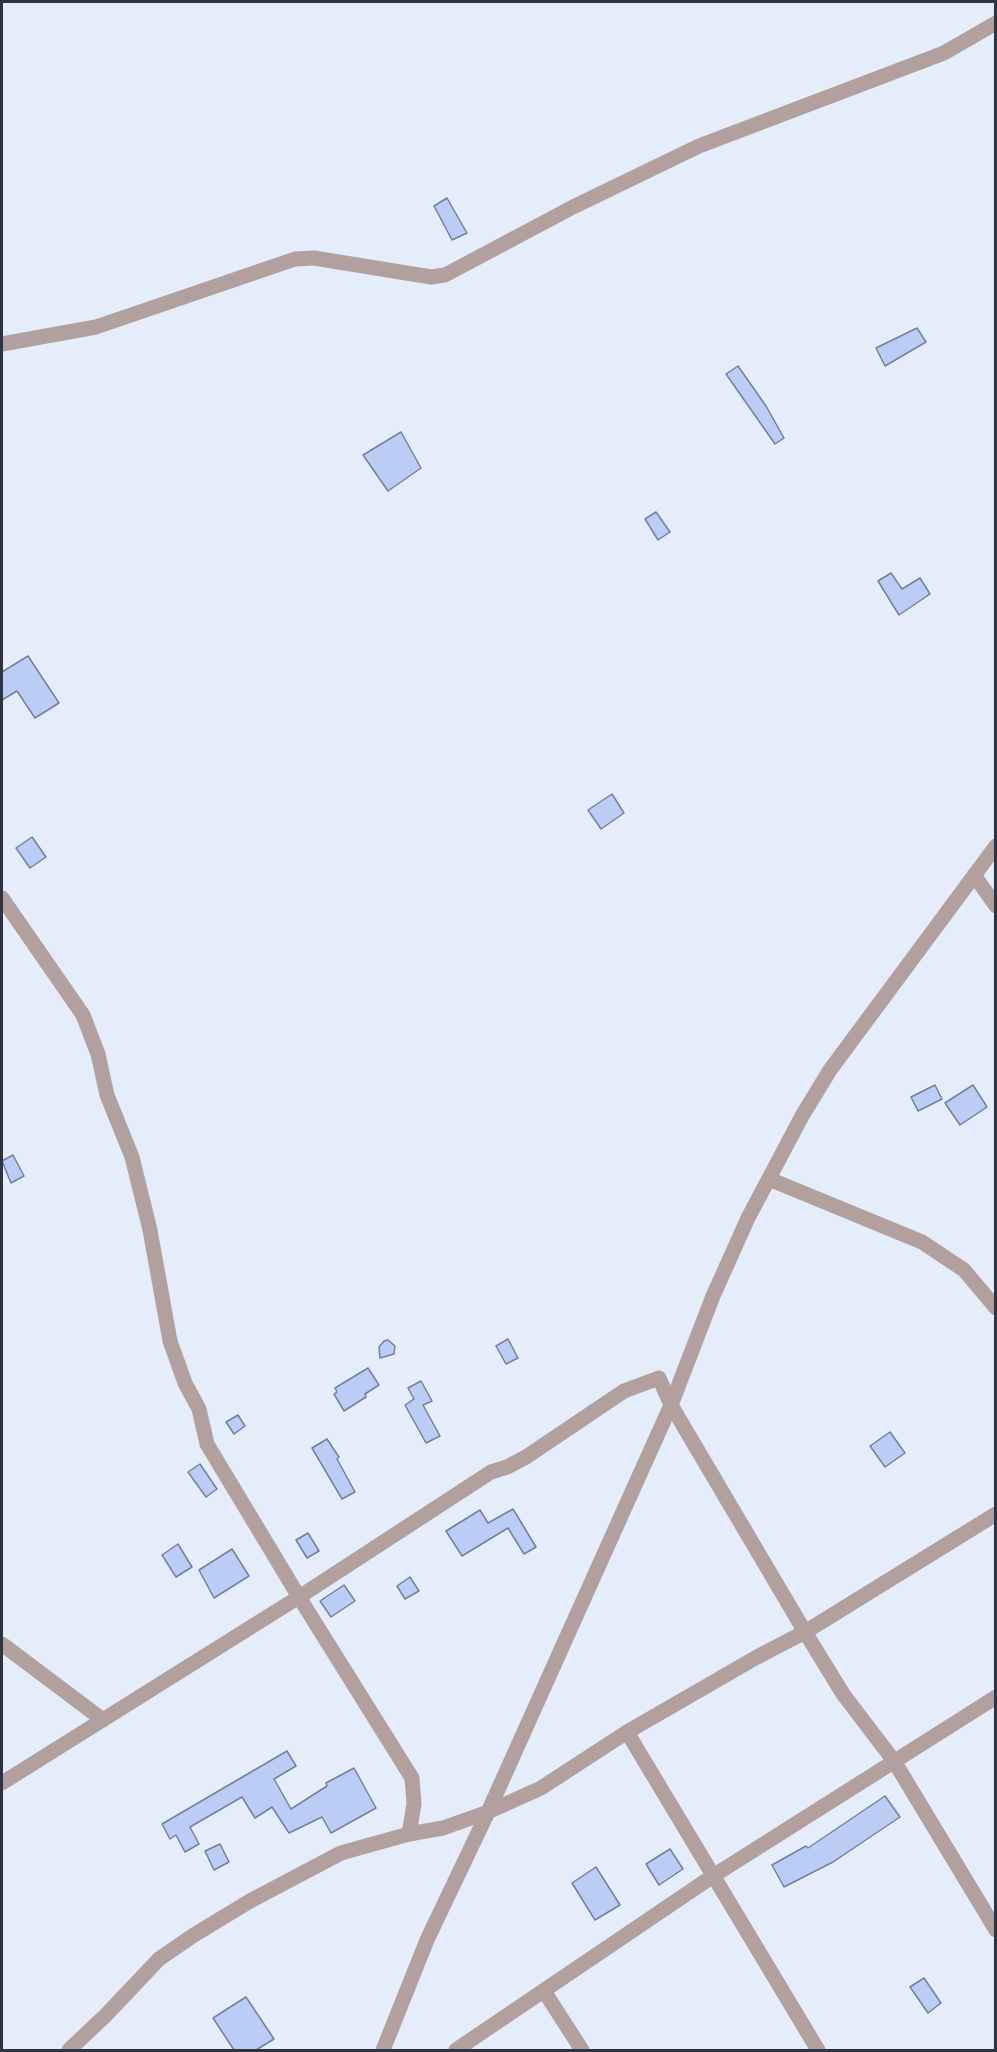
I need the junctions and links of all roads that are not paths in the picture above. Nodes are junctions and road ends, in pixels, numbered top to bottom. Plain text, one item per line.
1 (996, 23) edge
2 (2, 344) edge
3 (996, 846) edge
4 (974, 875) junction
5 (2, 898) edge
6 (996, 906) edge
7 (769, 1179) junction
8 (996, 1308) edge
9 (671, 1405) junction
10 (996, 1514) edge
11 (299, 1598) junction
12 (805, 1632) junction
13 (2, 1644) edge
14 (996, 1697) edge
15 (103, 1720) junction
16 (627, 1732) junction
17 (894, 1761) junction
18 (2, 1783) edge
19 (488, 1812) junction
20 (409, 1834) junction
21 (714, 1876) junction
22 (996, 1930) edge
23 (544, 1991) junction
24 (69, 2050) edge
25 (383, 2050) edge
26 (456, 2050) edge
27 (582, 2050) edge
28 (818, 2050) edge

1 - 2 street
3 - 4 street
4 - 6 street
4 - 7 street
5 - 11 street
7 - 8 street
7 - 9 street
9 - 11 street
9 - 12 street
9 - 19 street
10 - 12 street
11 - 15 street
11 - 20 street
12 - 16 street
12 - 17 street
13 - 15 street
14 - 17 street
15 - 18 street
16 - 19 street
16 - 21 street
17 - 21 street
17 - 22 street
19 - 20 street
19 - 25 street
20 - 24 street
21 - 23 street
21 - 28 street
23 - 26 street
23 - 27 street

